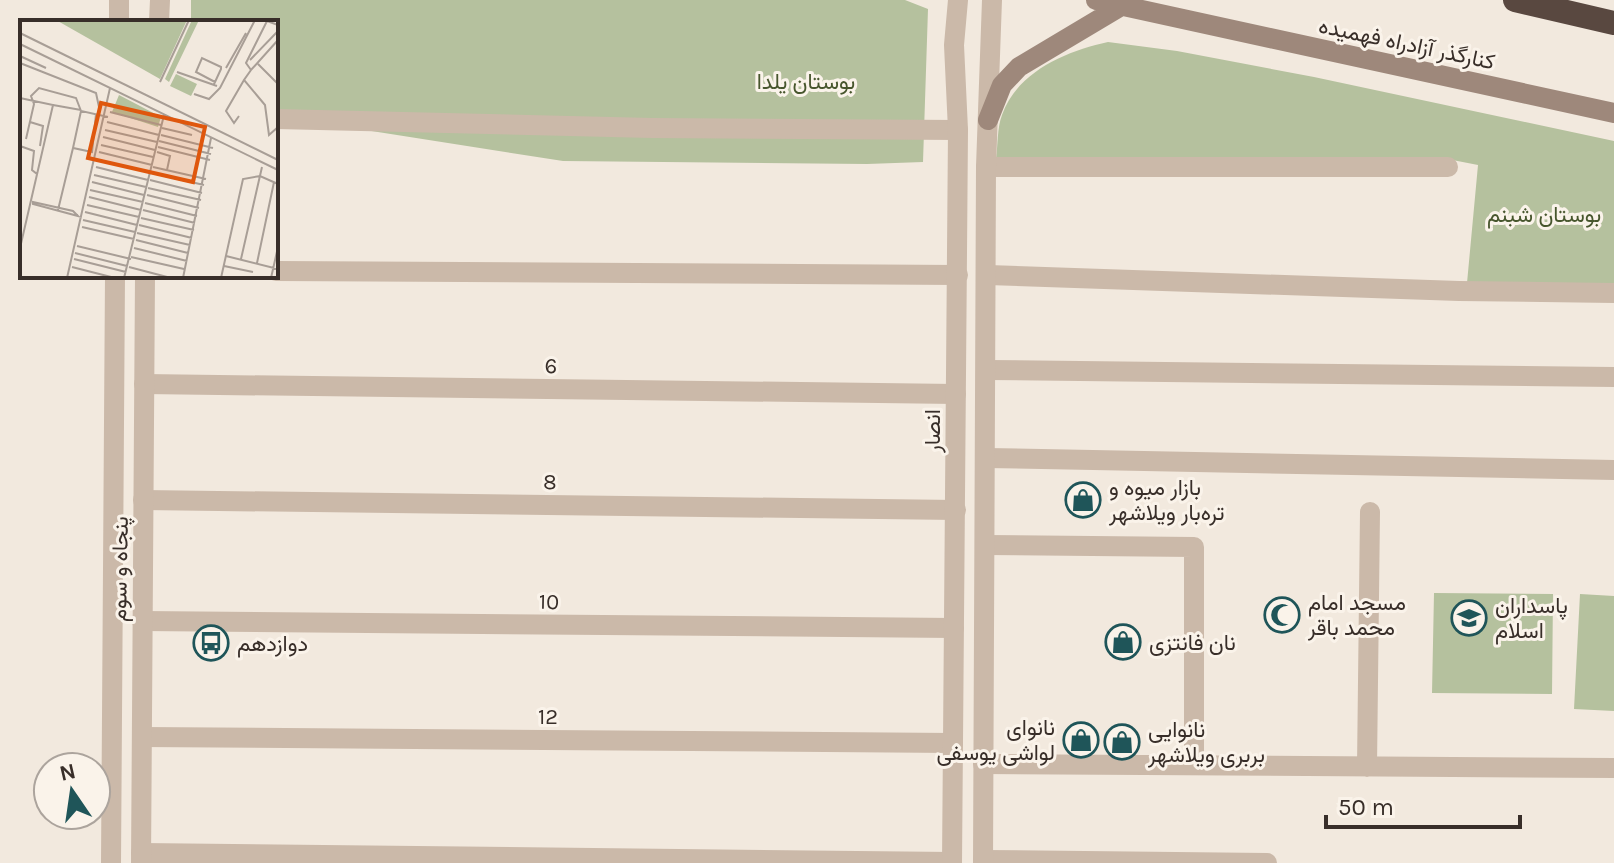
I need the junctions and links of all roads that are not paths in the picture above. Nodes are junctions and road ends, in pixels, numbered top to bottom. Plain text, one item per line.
1 (160, 0) edge
2 (958, 0) edge
3 (992, 0) edge
4 (1096, 0) edge
5 (1515, 0) edge
6 (1123, 5) junction
7 (159, 20) edge
8 (1614, 23) edge
9 (1614, 113) edge
10 (278, 119) edge
11 (988, 120) junction
12 (958, 130) junction
13 (986, 167) junction
14 (1448, 167) dead end
15 (278, 271) edge
16 (958, 275) junction
17 (988, 275) junction
18 (115, 278) edge
19 (145, 278) edge
20 (1614, 293) edge
21 (987, 370) junction
22 (1614, 377) edge
23 (144, 384) junction
24 (956, 394) junction
25 (986, 458) junction
26 (1614, 470) edge
27 (143, 500) junction
28 (956, 510) junction
29 (1370, 512) dead end
30 (985, 545) junction
31 (142, 621) junction
32 (954, 628) junction
33 (142, 737) junction
34 (953, 743) junction
35 (983, 764) junction
36 (1194, 765) junction
37 (1367, 767) junction
38 (1614, 768) edge
39 (141, 858) edge
40 (983, 861) edge
41 (952, 862) edge
42 (111, 863) edge
43 (1267, 863) edge

1 - 7 street
2 - 12 street, انصار
3 - 11 street
4 - 6 main road, کنارگذر آزادراه فهمیده
5 - 8 highway
6 - 9 main road, کنارگذر آزادراه فهمیده
6 - 11 main road
10 - 12 street
11 - 13 street
12 - 16 street, انصار
13 - 14 street
13 - 17 street
15 - 16 street
16 - 24 street, انصار
17 - 20 street
17 - 21 street
18 - 42 street, پنجاه و سوم
19 - 23 street, پنجاه و سوم
21 - 22 street
21 - 25 street
23 - 24 street, 6
23 - 27 street, پنجاه و سوم
24 - 28 street, انصار
25 - 26 street
25 - 30 street
27 - 28 street, 8
27 - 31 street, پنجاه و سوم
28 - 32 street, انصار
29 - 37 street
30 - 35 street
30 - 36 street
31 - 32 street, 10
31 - 33 street, پنجاه و سوم
32 - 34 street, انصار
33 - 34 street, 12
33 - 39 street, پنجاه و سوم
34 - 41 street, انصار
35 - 36 street
35 - 40 street
36 - 37 street
37 - 38 street
39 - 41 street
40 - 43 street

